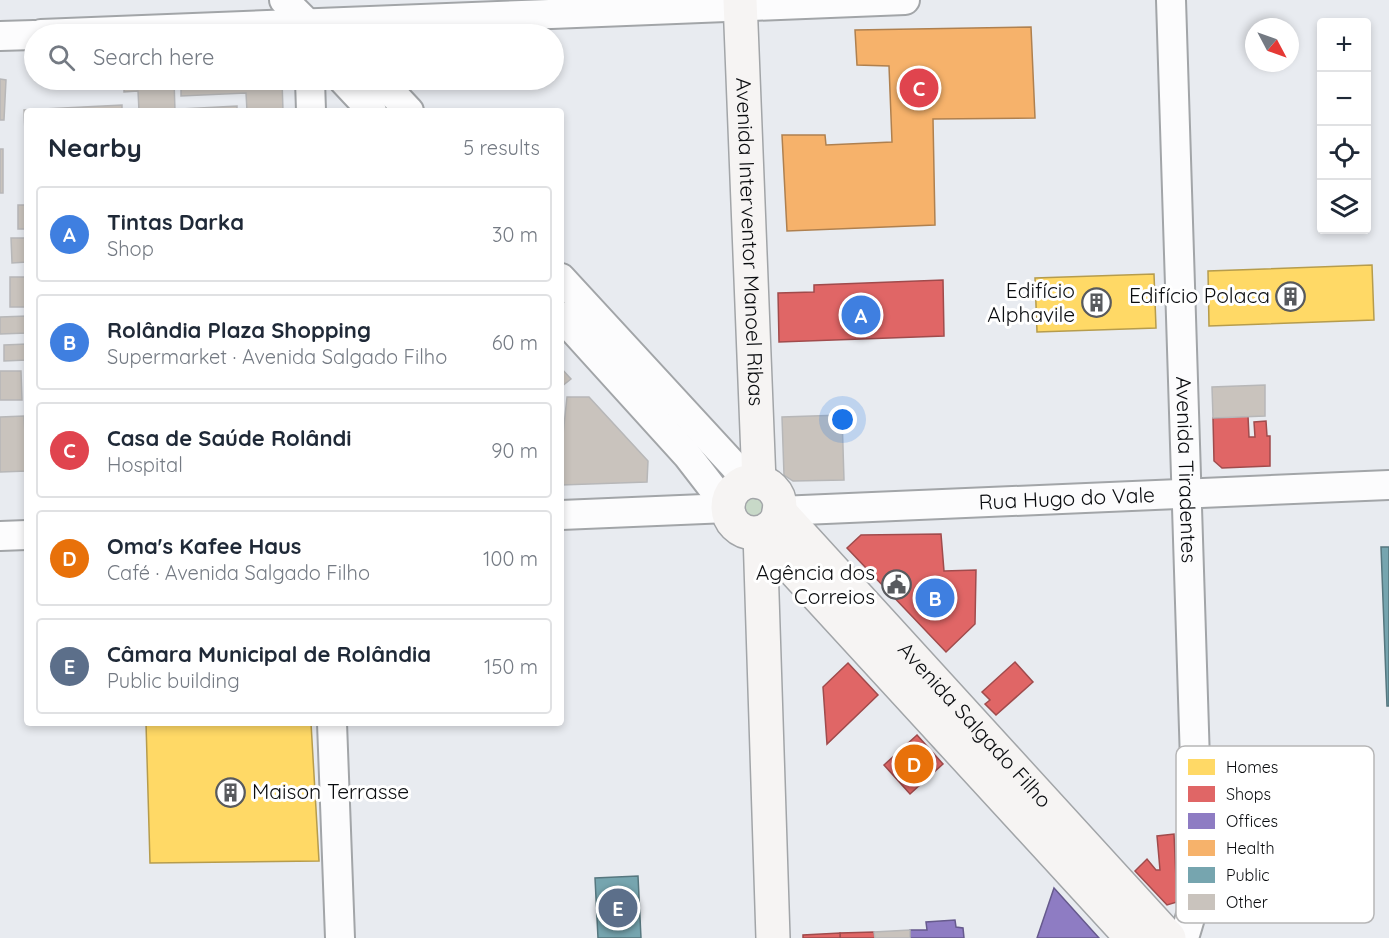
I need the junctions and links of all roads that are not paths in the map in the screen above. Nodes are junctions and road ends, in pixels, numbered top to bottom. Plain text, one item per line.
1 (284, 0) edge
2 (905, 0) edge
3 (1171, 0) edge
4 (740, 3) edge
5 (318, 23) edge
6 (293, 24) edge
7 (24, 35) edge
8 (0, 36) edge
9 (310, 90) edge
10 (352, 90) edge
11 (389, 90) edge
12 (311, 108) edge
13 (369, 108) edge
14 (406, 108) edge
15 (564, 286) edge
16 (564, 319) edge
17 (754, 482) junction
18 (1389, 485) edge
19 (1187, 495) junction
20 (728, 508) junction
21 (564, 515) edge
22 (770, 522) junction
23 (24, 535) edge
24 (0, 536) edge
25 (332, 726) edge
26 (1195, 746) edge
27 (1188, 923) edge
28 (340, 938) edge
29 (773, 938) edge
30 (1132, 938) edge
31 (1169, 938) edge
32 (1184, 938) edge

1 - 5 street
2 - 4 street
3 - 19 street, Avenida Tiradentes
4 - 5 street
4 - 17 street, Avenida Interventor Manoel Ribas
5 - 6 street
7 - 8 street
9 - 12 street
10 - 13 street
11 - 14 street
15 - 17 street
16 - 20 street
17 - 20 street
17 - 22 street
18 - 19 street, Rua Hugo do Vale
19 - 22 street, Rua Hugo do Vale
19 - 26 street, Avenida Tiradentes
20 - 21 street
20 - 22 street
22 - 29 street
22 - 30 street, Avenida Salgado Filho
22 - 31 street, Avenida Salgado Filho
23 - 24 street
25 - 28 street
27 - 32 street, Avenida Tiradentes

